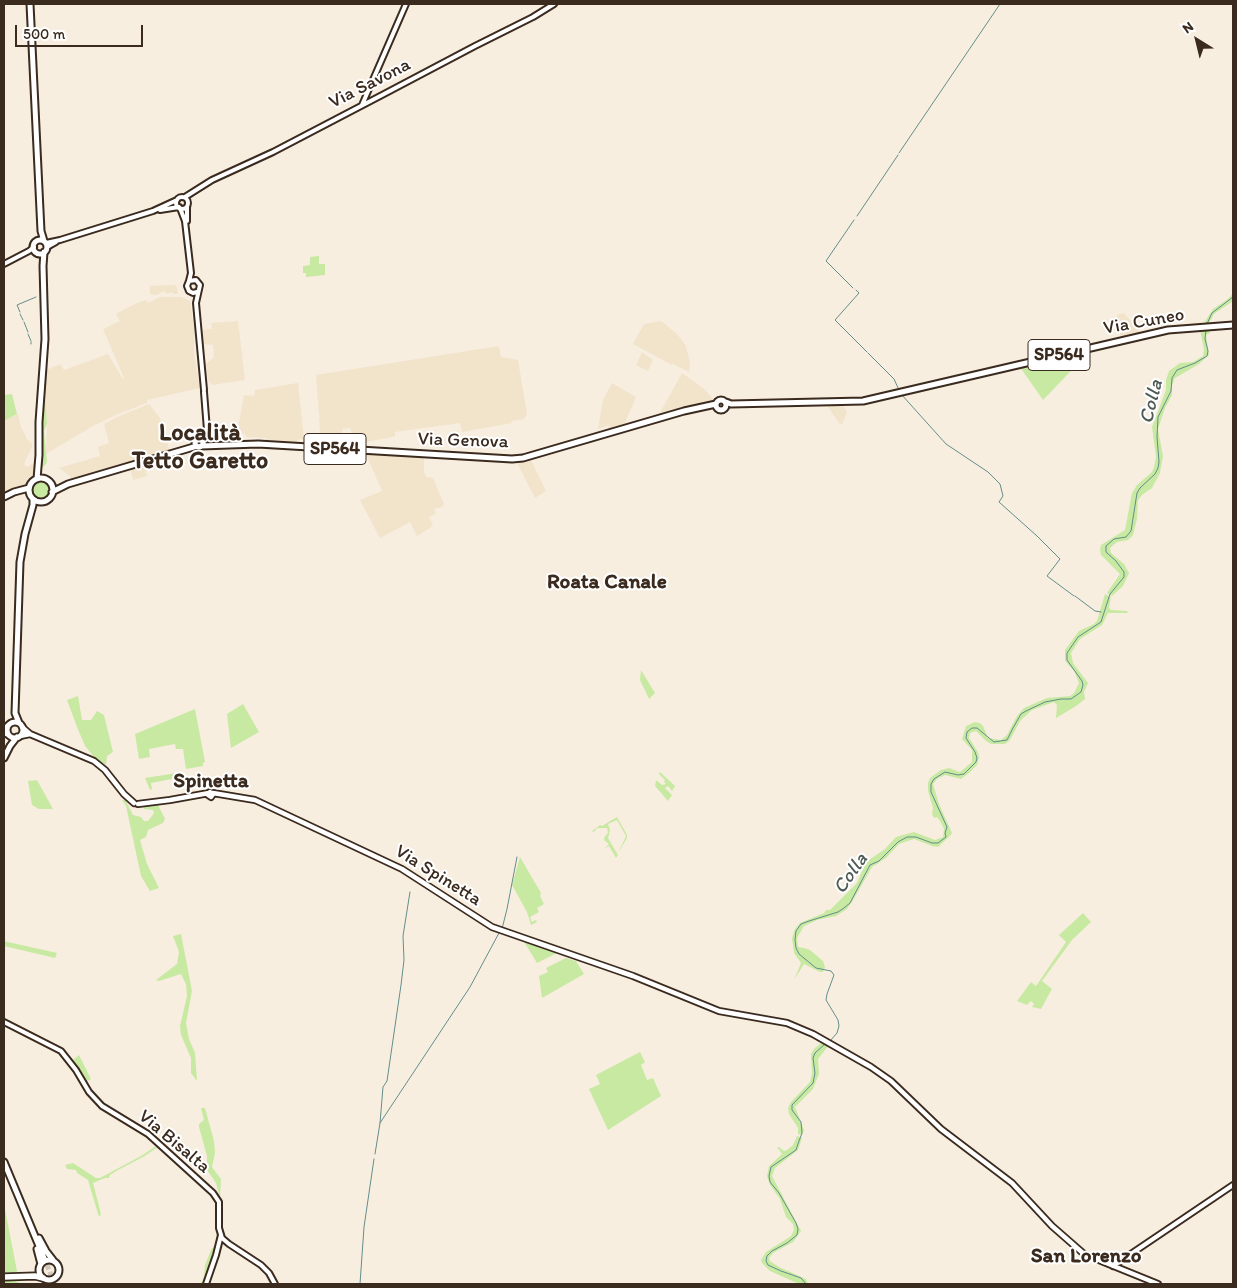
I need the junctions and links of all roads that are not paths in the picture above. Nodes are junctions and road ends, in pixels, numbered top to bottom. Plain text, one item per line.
1 (30, 4) edge
2 (406, 4) edge
3 (554, 4) edge
4 (362, 105) junction
5 (200, 188) junction
6 (185, 197) junction
7 (177, 200) junction
8 (188, 205) junction
9 (179, 208) junction
10 (153, 211) junction
11 (39, 247) junction
12 (4, 264) edge
13 (196, 280) junction
14 (189, 281) junction
15 (197, 292) junction
16 (191, 293) junction
17 (1233, 325) edge
18 (203, 391) junction
19 (728, 404) junction
20 (717, 406) junction
21 (200, 443) junction
22 (40, 466) junction
23 (37, 479) junction
24 (44, 479) junction
25 (51, 484) junction
26 (68, 484) junction
27 (29, 488) junction
28 (52, 492) junction
29 (5, 496) edge
30 (32, 497) junction
31 (41, 502) junction
32 (30, 521) junction
33 (15, 713) junction
34 (20, 725) junction
35 (8, 726) edge
36 (7, 734) edge
37 (30, 734) junction
38 (18, 736) junction
39 (10, 746) junction
40 (4, 758) edge
41 (4, 1022) edge
42 (4, 1162) edge
43 (8, 1172) junction
44 (1233, 1185) edge
45 (221, 1235) junction
46 (44, 1258) tunnel mouth
47 (52, 1260) junction
48 (1113, 1266) junction
49 (40, 1267) junction
50 (59, 1272) junction
51 (4, 1277) edge
52 (26, 1277) junction
53 (50, 1282) edge
54 (60, 1284) edge
55 (206, 1284) edge
56 (275, 1284) edge
57 (1158, 1284) edge

1 - 11 main road
2 - 4 street
3 - 4 street, Via Savona
4 - 5 street, Via Savona
5 - 6 street, Via Savona
5 - 8 street, Via Savona
6 - 7 street, Via Savona
6 - 8 street
7 - 9 street
7 - 10 street, Via Savona
8 - 9 street
8 - 13 street
9 - 10 street
9 - 14 street
10 - 11 street
11 - 12 street
11 - 22 main road
13 - 14 street
13 - 15 street
14 - 16 street
15 - 16 street
15 - 18 street
16 - 18 street
17 - 19 main road, Via Cuneo / SP564
18 - 21 street
19 - 20 main road, SP564
19 - 20 main road, SP564
20 - 21 main road, Via Genova / SP564
21 - 26 main road
22 - 23 main road
22 - 24 main road
23 - 24 main road
23 - 27 main road
24 - 25 main road
25 - 26 main road
25 - 28 main road
26 - 28 main road
27 - 29 main road
27 - 30 main road
28 - 31 main road
29 - 30 main road
30 - 31 main road
30 - 32 main road
31 - 32 main road
32 - 33 main road
33 - 34 main road
33 - 35 main road
34 - 35 main road
34 - 37 main road, Via Spinetta
34 - 38 main road
35 - 36 main road
36 - 38 main road
36 - 39 main road
37 - 38 main road
37 - 48 main road, Via Spinetta
38 - 39 main road
39 - 40 main road
41 - 45 street, Via Bisalta
42 - 43 main road
43 - 46 main road
43 - 47 main road
43 - 49 main road
44 - 48 street
45 - 55 street, Via Bisalta
45 - 56 street
47 - 49 main road
47 - 50 main road
48 - 57 main road
49 - 52 highway
49 - 53 main road
50 - 53 main road
50 - 54 main road
51 - 52 highway
52 - 53 highway

